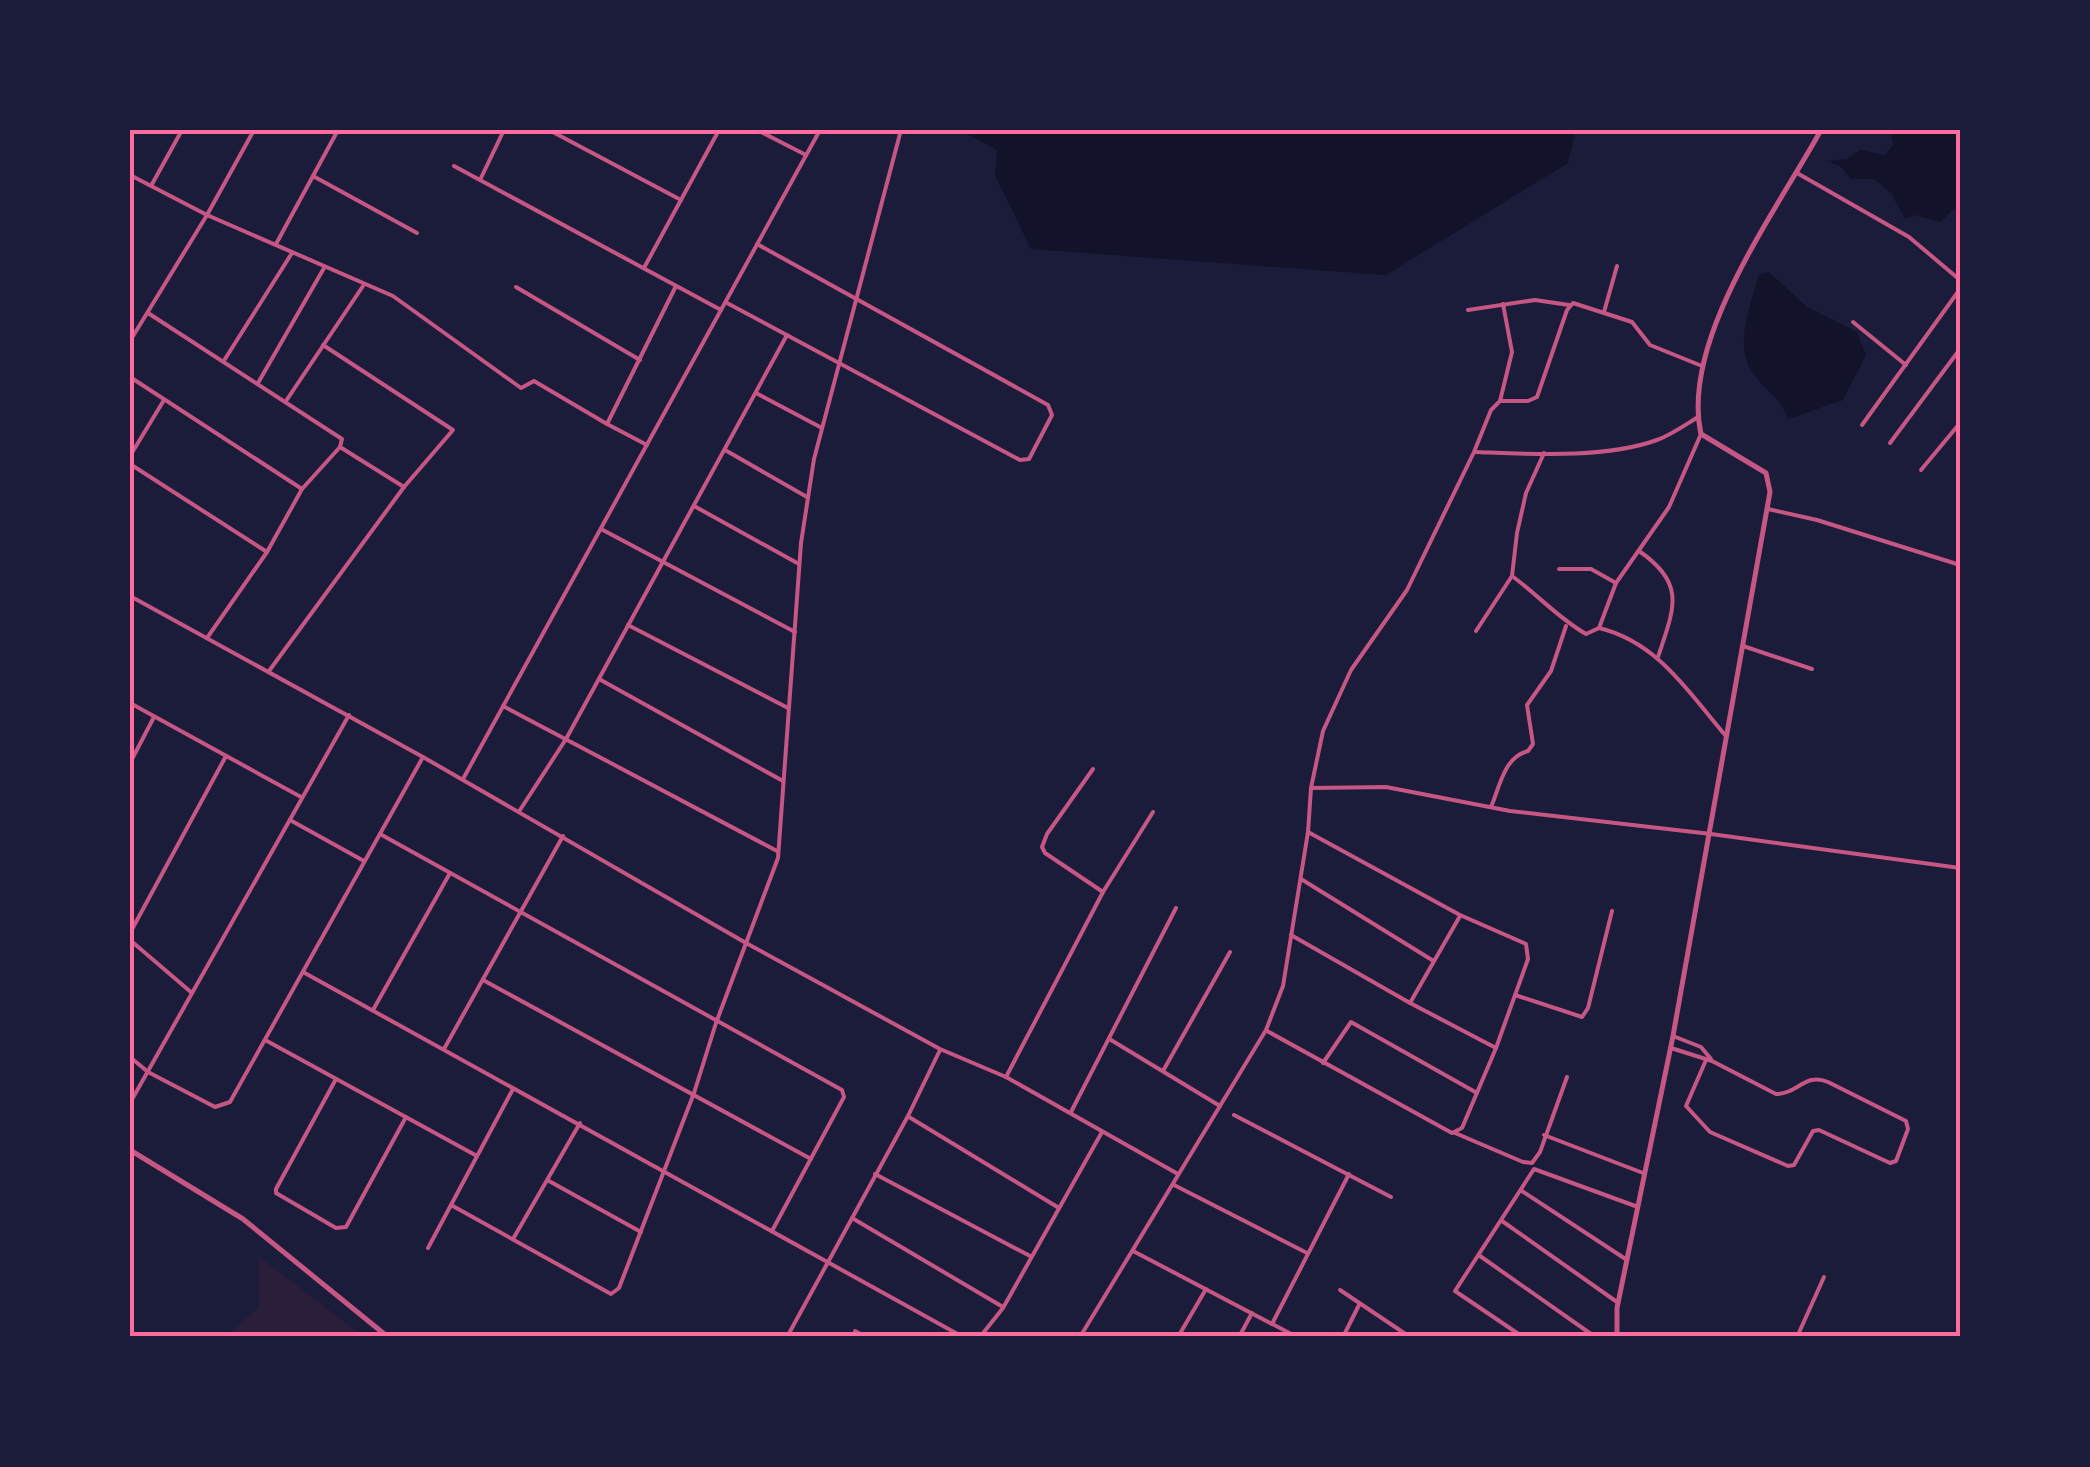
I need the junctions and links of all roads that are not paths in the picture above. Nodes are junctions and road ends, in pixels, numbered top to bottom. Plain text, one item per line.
1 (182, 130) edge
2 (254, 130) edge
3 (338, 130) edge
4 (504, 130) edge
5 (550, 130) edge
6 (719, 130) edge
7 (758, 130) edge
8 (820, 130) edge
9 (901, 130) edge
10 (1821, 130) edge
11 (806, 155) junction
12 (454, 166) dead end
13 (1797, 173) junction
14 (130, 175) edge
15 (313, 176) junction
16 (480, 180) junction
17 (152, 186) junction
18 (682, 200) junction
19 (208, 215) junction
20 (417, 233) dead end
21 (757, 244) junction
22 (275, 246) junction
23 (292, 254) junction
24 (1617, 266) dead end
25 (645, 267) junction
26 (324, 268) junction
27 (1960, 280) edge
28 (364, 286) junction
29 (676, 286) junction
30 (516, 287) dead end
31 (1960, 289) edge
32 (856, 299) junction
33 (726, 302) junction
34 (1503, 304) junction
35 (1569, 306) junction
36 (721, 310) junction
37 (1468, 310) dead end
38 (1604, 312) junction
39 (148, 313) junction
40 (1853, 322) dead end
41 (787, 336) junction
42 (130, 342) edge
43 (324, 345) junction
44 (1960, 349) edge
45 (640, 360) junction
46 (224, 361) junction
47 (839, 364) junction
48 (1906, 365) junction
49 (1702, 366) junction
50 (130, 377) edge
51 (258, 383) junction
52 (756, 393) junction
53 (164, 399) junction
54 (286, 401) junction
55 (1500, 401) junction
56 (1698, 417) junction
57 (1960, 423) edge
58 (608, 424) junction
59 (1862, 425) dead end
60 (822, 428) junction
61 (1954, 429) junction
62 (1701, 434) junction
63 (1960, 434) edge
64 (1890, 443) dead end
65 (646, 446) junction
66 (340, 447) junction
67 (725, 450) junction
68 (1474, 452) junction
69 (1544, 453) junction
70 (130, 456) edge
71 (130, 464) edge
72 (1921, 470) dead end
73 (404, 487) junction
74 (302, 489) junction
75 (808, 497) junction
76 (694, 506) junction
77 (1768, 509) junction
78 (601, 529) junction
79 (1639, 550) junction
80 (267, 552) junction
81 (663, 562) junction
82 (800, 564) junction
83 (1960, 566) edge
84 (1560, 568) dead end
85 (1512, 576) junction
86 (1616, 583) junction
87 (130, 596) edge
88 (628, 625) junction
89 (1567, 625) junction
90 (1599, 628) junction
91 (1476, 632) dead end
92 (797, 634) junction
93 (207, 638) junction
94 (1743, 646) junction
95 (1658, 657) junction
96 (1812, 669) dead end
97 (269, 672) junction
98 (599, 679) junction
99 (130, 703) edge
100 (503, 706) junction
101 (789, 709) junction
102 (348, 716) junction
103 (154, 717) junction
104 (1727, 737) junction
105 (566, 739) junction
106 (226, 756) junction
107 (423, 758) junction
108 (130, 762) edge
109 (1093, 769) dead end
110 (463, 780) junction
111 (784, 781) junction
112 (1311, 788) junction
113 (302, 798) junction
114 (1491, 807) junction
115 (519, 812) junction
116 (1153, 812) dead end
117 (290, 820) junction
118 (1308, 832) junction
119 (380, 834) junction
120 (1711, 834) junction
121 (563, 836) junction
122 (778, 852) junction
123 (365, 862) junction
124 (1960, 868) edge
125 (450, 873) junction
126 (1301, 879) junction
127 (1103, 892) junction
128 (1176, 908) dead end
129 (1612, 911) dead end
130 (521, 912) junction
131 (1460, 915) junction
132 (1291, 935) junction
133 (130, 936) edge
134 (746, 942) junction
135 (1230, 952) dead end
136 (1432, 960) junction
137 (303, 972) junction
138 (482, 980) junction
139 (192, 993) junction
140 (1515, 995) junction
141 (1410, 1003) junction
142 (373, 1010) junction
143 (716, 1024) junction
144 (1266, 1030) junction
145 (1674, 1036) junction
146 (265, 1040) junction
147 (1111, 1040) junction
148 (1496, 1048) junction
149 (1670, 1048) junction
150 (444, 1049) junction
151 (940, 1049) junction
152 (130, 1057) edge
153 (1709, 1060) junction
154 (1323, 1063) junction
155 (1163, 1071) junction
156 (148, 1072) junction
157 (1006, 1077) junction
158 (1567, 1077) dead end
159 (336, 1079) junction
160 (514, 1087) junction
161 (1478, 1093) junction
162 (694, 1094) junction
163 (130, 1103) edge
164 (1220, 1106) junction
165 (1070, 1114) junction
166 (908, 1116) junction
167 (1234, 1116) dead end
168 (406, 1117) junction
169 (580, 1123) junction
170 (1102, 1132) junction
171 (1455, 1133) junction
172 (1544, 1135) junction
173 (130, 1150) edge
174 (477, 1156) junction
175 (811, 1159) junction
176 (664, 1169) junction
177 (875, 1174) junction
178 (1178, 1174) junction
179 (1349, 1174) junction
180 (1644, 1174) junction
181 (548, 1181) junction
182 (1172, 1184) junction
183 (1521, 1191) junction
184 (1390, 1196) dead end
185 (451, 1205) junction
186 (1638, 1207) junction
187 (1059, 1208) junction
188 (852, 1218) junction
189 (1502, 1221) junction
190 (772, 1230) junction
191 (641, 1232) junction
192 (513, 1239) junction
193 (428, 1248) dead end
194 (1133, 1251) junction
195 (1308, 1253) junction
196 (1479, 1255) junction
197 (1031, 1257) junction
198 (1627, 1260) junction
199 (828, 1262) junction
200 (1824, 1276) dead end
201 (1206, 1289) junction
202 (1340, 1290) dead end
203 (1618, 1302) junction
204 (1360, 1304) junction
205 (1003, 1308) junction
206 (1252, 1314) junction
207 (1272, 1324) junction
208 (855, 1332) dead end
209 (388, 1337) edge
210 (787, 1337) edge
211 (866, 1337) edge
212 (963, 1337) edge
213 (980, 1337) edge
214 (1080, 1337) edge
215 (1178, 1337) edge
216 (1239, 1337) edge
217 (1297, 1337) edge
218 (1343, 1337) edge
219 (1410, 1337) edge
220 (1523, 1337) edge
221 (1600, 1337) edge
222 (1616, 1337) edge
223 (1797, 1337) edge

1 - 17 street
2 - 19 street
3 - 15 street
4 - 16 street
5 - 18 street
6 - 18 street
7 - 11 street
8 - 11 street
9 - 32 street
10 - 13 street
11 - 21 street
12 - 16 street
13 - 27 street
13 - 49 street
14 - 17 street
15 - 20 street
15 - 22 street
16 - 25 street
17 - 19 street
18 - 25 street
19 - 22 street
19 - 39 street
21 - 32 street
21 - 33 street
22 - 23 street
23 - 26 street
23 - 46 street
24 - 38 street
25 - 29 street
26 - 28 street
26 - 51 street
28 - 43 street
28 - 58 street
29 - 36 street
29 - 45 street
30 - 45 street
31 - 48 street
32 - 47 street
32 - 47 street
33 - 36 street
33 - 41 street
34 - 35 street
34 - 37 street
34 - 55 street
35 - 38 street
35 - 55 street
36 - 65 street
38 - 49 street
39 - 42 street
39 - 46 street
40 - 48 street
41 - 47 street
41 - 52 street
43 - 54 street
43 - 73 street
44 - 64 street
45 - 58 street
46 - 51 street
47 - 60 street
48 - 59 street
49 - 56 street
50 - 53 street
51 - 54 street
52 - 60 street
52 - 67 street
53 - 70 street
53 - 74 street
54 - 66 street
55 - 68 street
56 - 62 street
56 - 69 street
57 - 61 street
58 - 65 street
60 - 75 street
61 - 63 street
61 - 72 street
62 - 77 street
62 - 79 street
65 - 78 street
66 - 73 street
66 - 74 street
67 - 75 street
67 - 76 street
68 - 69 street
68 - 112 street
69 - 85 street
71 - 80 street
73 - 97 street
74 - 80 street
75 - 82 street
76 - 81 street
76 - 82 street
77 - 83 street
77 - 94 street
78 - 81 street
78 - 100 street
79 - 86 street
79 - 95 street
80 - 93 street
81 - 88 street
81 - 92 street
82 - 92 street
84 - 86 street
85 - 89 street
85 - 91 street
86 - 90 street
87 - 93 street
88 - 98 street
88 - 101 street
89 - 90 street
89 - 114 street
90 - 95 street
92 - 101 street
93 - 97 street
94 - 96 street
94 - 104 street
95 - 104 street
97 - 102 street
98 - 105 street
98 - 111 street
99 - 103 street
100 - 105 street
100 - 110 street
101 - 111 street
102 - 107 street
102 - 113 street
103 - 106 street
103 - 108 street
104 - 120 street
105 - 115 street
105 - 122 street
106 - 113 street
106 - 133 street
107 - 110 street
107 - 119 street
109 - 127 street
110 - 115 street
111 - 122 street
112 - 114 street
112 - 118 street
113 - 117 street
114 - 120 street
115 - 121 street
116 - 127 street
117 - 123 street
117 - 139 street
118 - 126 street
118 - 131 street
119 - 123 street
119 - 125 street
120 - 124 street
120 - 145 street
121 - 130 street
121 - 134 street
122 - 134 street
123 - 137 street
125 - 130 street
125 - 142 street
126 - 132 street
126 - 136 street
127 - 157 street
128 - 147 street
129 - 140 street
130 - 138 street
130 - 143 street
131 - 136 street
131 - 140 street
132 - 141 street
132 - 144 street
133 - 139 street
134 - 143 street
134 - 151 street
135 - 155 street
136 - 141 street
137 - 142 street
137 - 146 street
138 - 150 street
138 - 162 street
139 - 156 street
140 - 148 street
141 - 148 street
142 - 150 street
143 - 162 street
143 - 175 street
144 - 154 street
144 - 164 street
145 - 149 street
145 - 153 street
146 - 156 street
146 - 159 street
147 - 155 street
147 - 165 street
148 - 161 street
149 - 153 street
149 - 180 street
150 - 160 street
151 - 157 street
151 - 166 street
152 - 156 street
153 - 153 street
154 - 161 street
154 - 171 street
155 - 164 street
156 - 163 street
157 - 165 street
158 - 172 street
159 - 168 street
159 - 168 street
160 - 169 street
160 - 174 street
161 - 171 street
162 - 175 street
162 - 176 street
164 - 178 street
165 - 170 street
166 - 177 street
166 - 187 street
167 - 179 street
168 - 174 street
169 - 176 street
169 - 181 street
170 - 178 street
170 - 187 street
171 - 172 street
172 - 180 street
173 - 209 street
174 - 185 street
175 - 190 street
176 - 190 street
176 - 191 street
177 - 188 street
177 - 197 street
178 - 182 street
179 - 184 street
179 - 195 street
180 - 186 street
181 - 191 street
181 - 192 street
182 - 194 street
182 - 195 street
183 - 186 street
183 - 189 street
183 - 198 street
185 - 192 street
185 - 193 street
186 - 198 street
187 - 197 street
188 - 199 street
188 - 205 street
189 - 196 street
189 - 203 street
190 - 199 street
191 - 192 street
194 - 201 street
194 - 214 street
195 - 207 street
196 - 220 street
196 - 221 street
197 - 205 street
198 - 203 street
199 - 210 street
199 - 212 street
200 - 223 street
201 - 206 street
201 - 215 street
202 - 204 street
203 - 222 street
204 - 218 street
204 - 219 street
205 - 213 street
206 - 207 street
206 - 216 street
207 - 217 street
208 - 211 street

